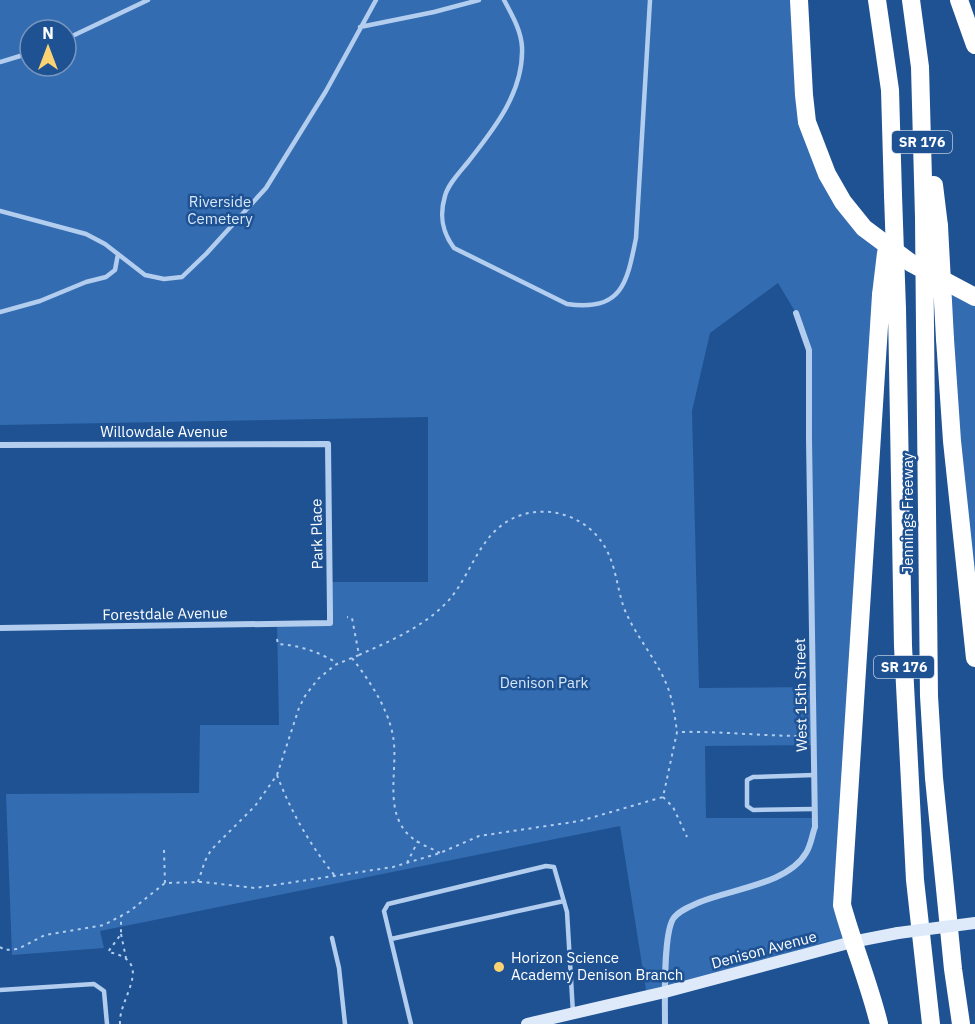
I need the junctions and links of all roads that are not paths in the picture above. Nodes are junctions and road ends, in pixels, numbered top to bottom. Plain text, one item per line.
1 (148, 0) edge
2 (376, 0) edge
3 (480, 0) edge
4 (504, 0) edge
5 (650, 0) edge
6 (799, 0) edge
7 (877, 0) edge
8 (911, 0) edge
9 (959, 0) edge
10 (360, 27) junction
11 (78, 33) edge
12 (975, 45) edge
13 (18, 57) edge
14 (0, 62) edge
15 (893, 195) junction
16 (0, 211) edge
17 (931, 221) junction
18 (118, 254) junction
19 (975, 297) edge
20 (0, 312) edge
21 (796, 313) dead end
22 (328, 444) joint
23 (0, 445) edge
24 (330, 624) joint
25 (0, 628) edge
26 (975, 658) edge
27 (814, 774) junction
28 (815, 809) junction
29 (564, 901) junction
30 (975, 923) edge
31 (332, 938) dead end
32 (391, 939) junction
33 (852, 942) junction
34 (0, 990) edge
35 (665, 992) junction
36 (573, 1013) junction
37 (107, 1024) edge
38 (345, 1024) edge
39 (411, 1024) edge
40 (527, 1024) edge
41 (665, 1024) edge
42 (879, 1024) edge
43 (931, 1024) edge
44 (961, 1024) edge

1 - 11 lane
2 - 10 lane
3 - 10 lane
4 - 5 lane
6 - 19 highway
7 - 15 highway, Jennings Freeway / SR 176
8 - 17 highway
9 - 12 highway
10 - 18 lane
13 - 14 lane
15 - 33 highway, bridge
15 - 43 highway, Jennings Freeway / SR 176, bridge
16 - 18 lane
17 - 26 highway, bridge
17 - 44 highway, Jennings Freeway / SR 176, bridge
18 - 20 lane
21 - 27 street, West 15th Street
22 - 23 street, Willowdale Avenue
22 - 24 street, Park Place
24 - 25 street, Forestdale Avenue
27 - 28 street, West 15th Street
27 - 28 lane
28 - 35 street, West 15th Street
29 - 32 lane
29 - 32 lane
29 - 36 lane
30 - 33 main road, Denison Avenue, bridge
31 - 38 lane
32 - 39 lane
33 - 35 main road, Denison Avenue
33 - 42 highway
34 - 37 lane
35 - 36 main road, Denison Avenue
35 - 41 street
36 - 40 main road, Denison Avenue

